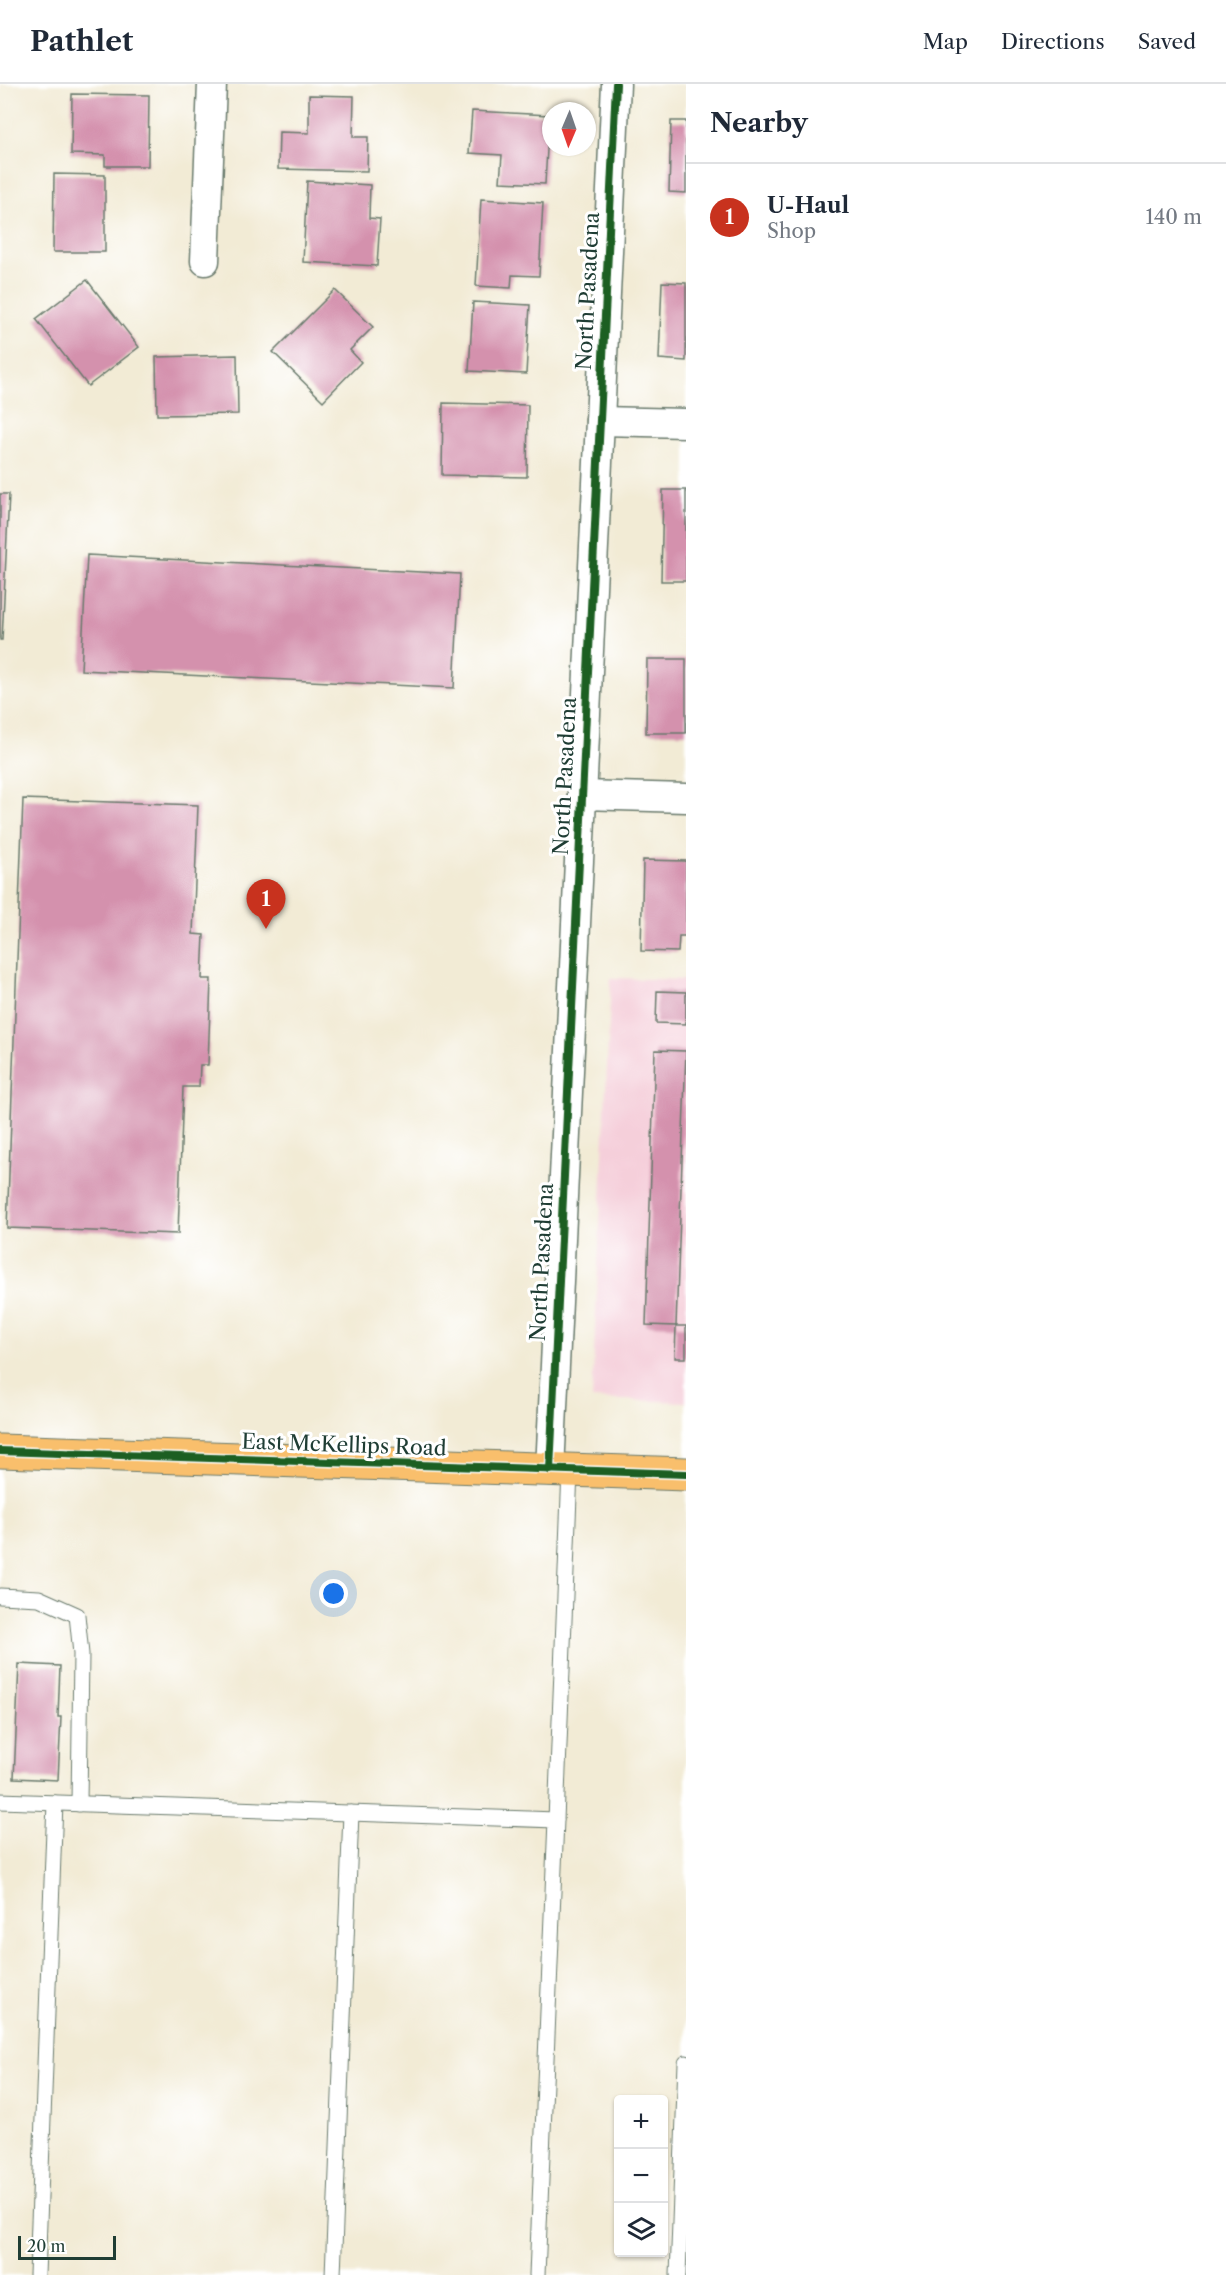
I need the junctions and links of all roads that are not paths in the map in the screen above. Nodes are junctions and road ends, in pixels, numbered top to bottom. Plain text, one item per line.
1 (212, 84) edge
2 (616, 84) edge
3 (205, 261) dead end
4 (600, 421) junction
5 (686, 423) edge
6 (582, 795) junction
7 (686, 798) edge
8 (0, 1451) edge
9 (560, 1470) junction
10 (686, 1474) edge
11 (0, 1596) edge
12 (0, 1801) edge
13 (55, 1803) junction
14 (79, 1804) junction
15 (351, 1813) junction
16 (556, 1820) junction
17 (686, 2063) edge
18 (37, 2275) edge
19 (333, 2275) edge
20 (537, 2275) edge
21 (678, 2275) edge

1 - 3 street
2 - 4 street, North Pasadena
4 - 5 street
4 - 6 street, North Pasadena
6 - 7 street
6 - 9 street, North Pasadena
8 - 9 main road, East McKellips Road
9 - 10 main road, East McKellips Road
9 - 16 lane
11 - 14 lane
12 - 13 lane
13 - 14 lane
13 - 18 lane
14 - 15 lane
15 - 16 lane
15 - 19 lane
16 - 20 lane
17 - 21 lane

